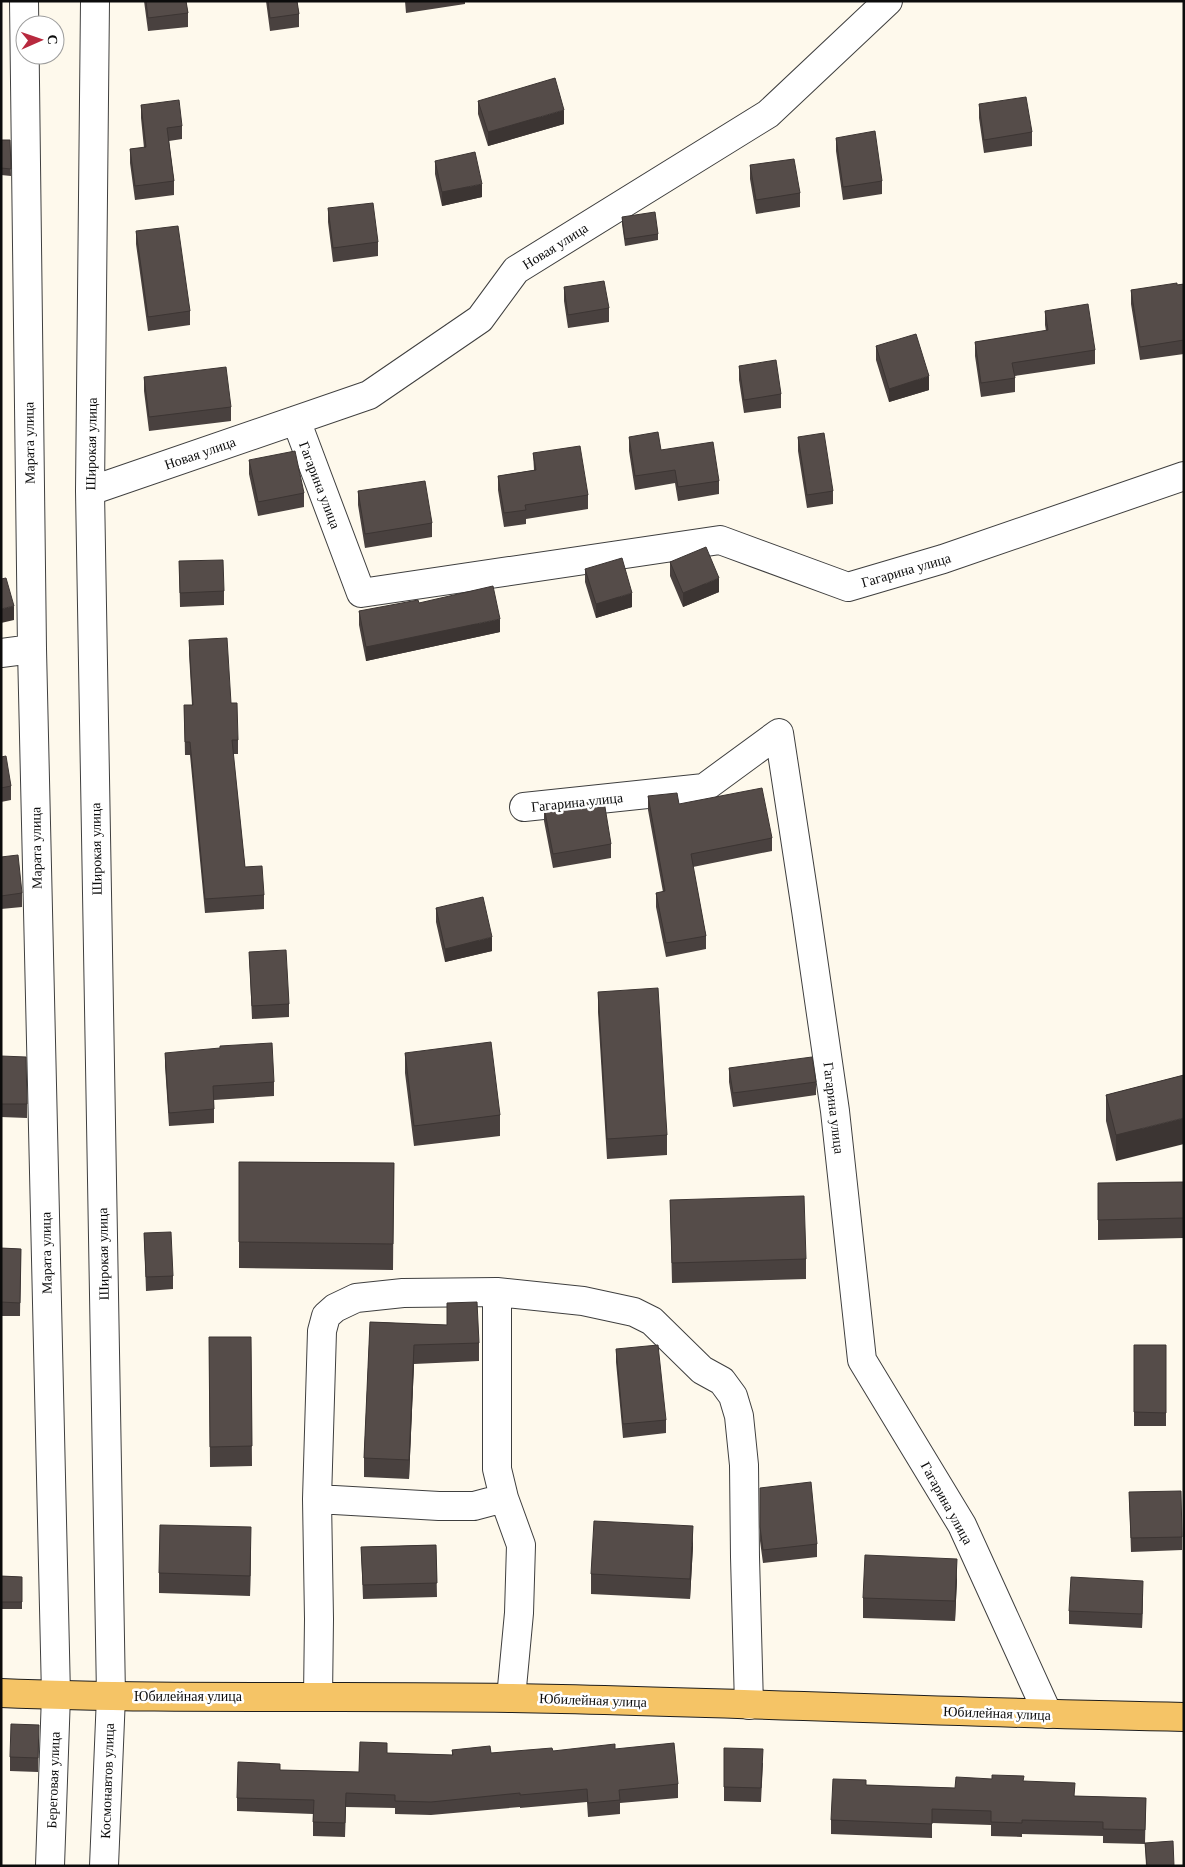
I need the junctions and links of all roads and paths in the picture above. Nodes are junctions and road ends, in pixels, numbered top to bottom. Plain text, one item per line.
1 (24, 1) edge
2 (95, 1) edge
3 (888, 1) edge
4 (296, 420) junction
5 (1184, 476) edge
6 (90, 491) junction
7 (32, 649) junction
8 (1, 653) edge
9 (524, 807) dead end
10 (497, 1292) junction
11 (504, 1498) junction
12 (317, 1499) junction
13 (1, 1693) edge
14 (56, 1695) junction
15 (111, 1696) junction
16 (318, 1697) junction
17 (511, 1698) junction
18 (749, 1705) junction
19 (1048, 1714) junction
20 (1184, 1717) edge
21 (50, 1866) edge
22 (104, 1866) edge

1 - 7 street, Марата улица
2 - 6 street, Широкая улица
3 - 4 street, Новая улица
4 - 5 street, Гагарина улица
4 - 6 street, Новая улица
6 - 15 street, Широкая улица
7 - 8 street
7 - 14 street, Марата улица
9 - 19 street, Гагарина улица
10 - 11 street
10 - 12 street
10 - 18 street
11 - 12 street
11 - 17 street
12 - 16 street
13 - 14 main road, Юбилейная улица
14 - 15 main road, Юбилейная улица
14 - 21 street, Береговая улица
15 - 16 main road, Юбилейная улица
15 - 22 street, Космонавтов улица
16 - 17 main road, Юбилейная улица
17 - 18 main road, Юбилейная улица
18 - 19 main road, Юбилейная улица
19 - 20 main road, Юбилейная улица

